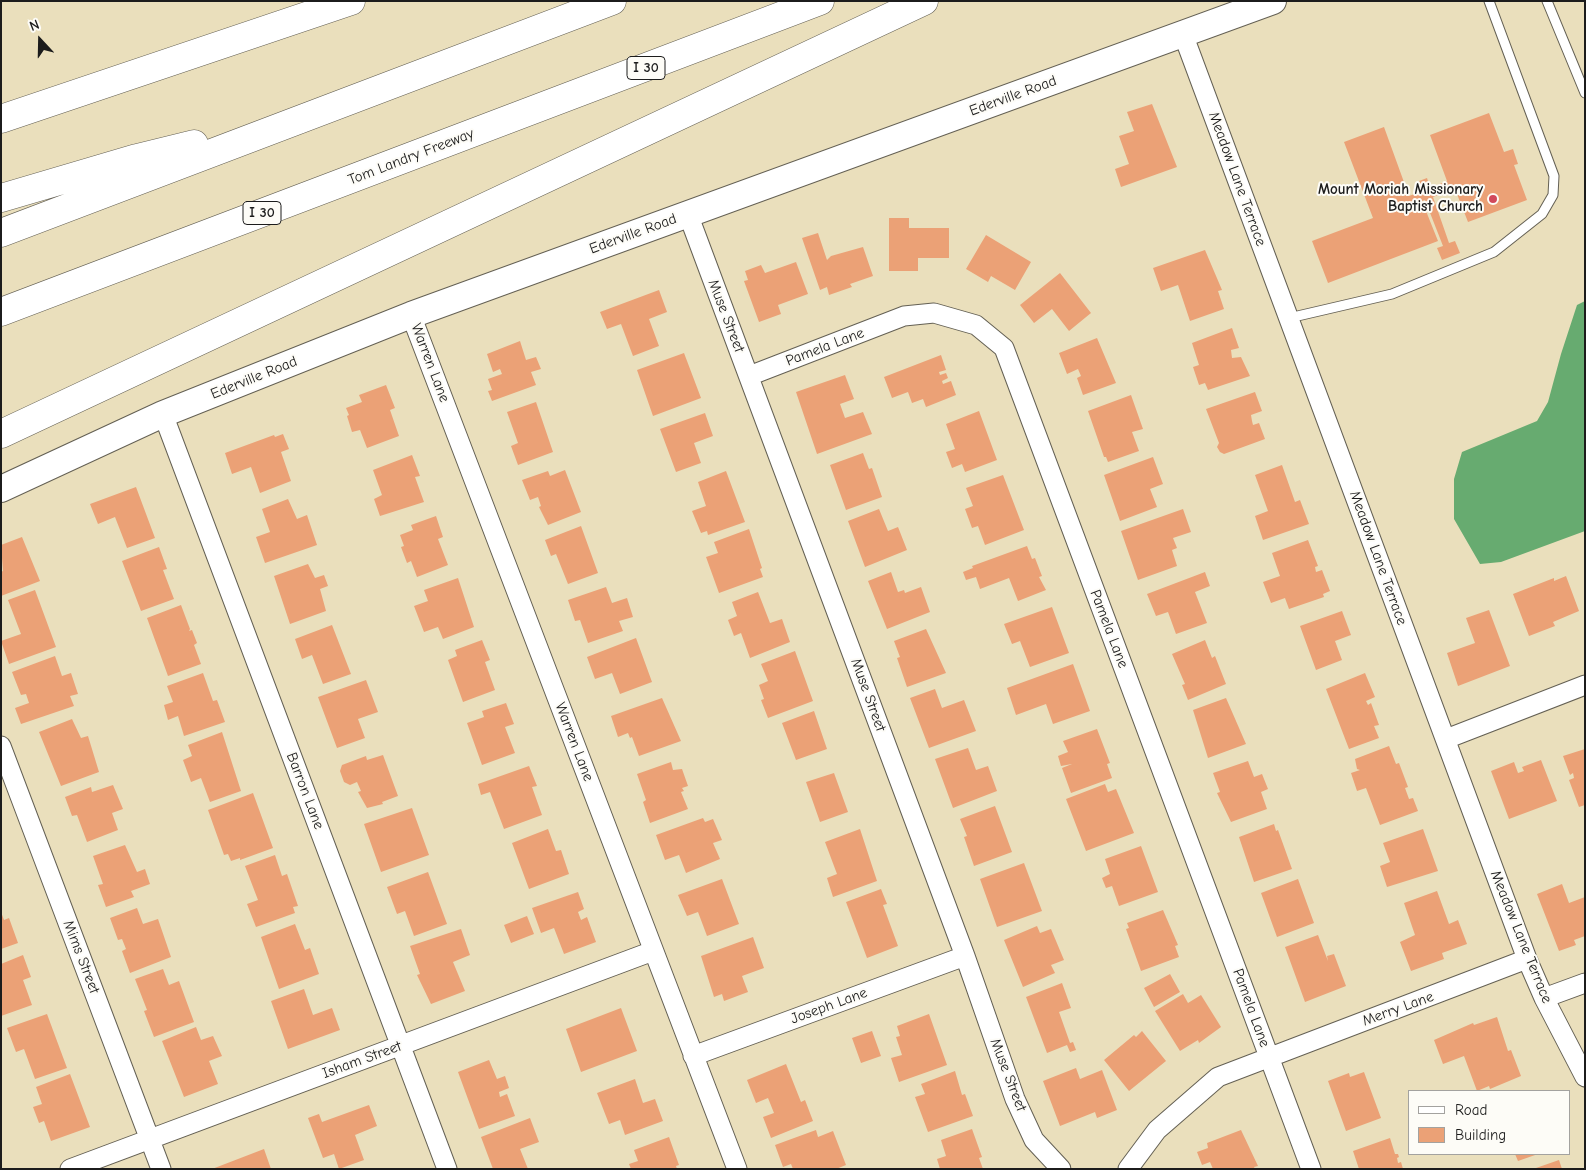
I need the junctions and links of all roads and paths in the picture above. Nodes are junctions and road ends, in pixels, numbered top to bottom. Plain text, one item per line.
1 (351, 1) edge
2 (612, 1) edge
3 (820, 1) edge
4 (924, 1) edge
5 (1273, 1) edge
6 (1489, 1) edge
7 (1548, 1) edge
8 (1183, 34) junction
9 (1585, 93) edge
10 (305, 118) junction
11 (1, 119) edge
12 (1, 198) edge
13 (688, 214) junction
14 (1, 233) edge
15 (52, 293) junction
16 (1, 312) edge
17 (412, 315) junction
18 (1289, 318) junction
19 (1, 319) edge
20 (749, 376) junction
21 (163, 414) junction
22 (1, 434) edge
23 (1, 489) edge
24 (1585, 685) edge
25 (1446, 739) junction
26 (1, 746) edge
27 (653, 951) junction
28 (966, 956) junction
29 (1527, 959) junction
30 (1585, 983) edge
31 (1544, 998) junction
32 (401, 1045) junction
33 (693, 1056) junction
34 (1269, 1057) junction
35 (1585, 1077) edge
36 (150, 1139) junction
37 (70, 1169) edge
38 (161, 1169) edge
39 (447, 1169) edge
40 (737, 1169) edge
41 (1061, 1169) edge
42 (1128, 1169) edge
43 (1310, 1169) edge

1 - 11 highway
2 - 10 highway
3 - 15 highway, Tom Landry Freeway / I 30
4 - 22 highway
5 - 8 street, Ederville Road
6 - 18 lane
7 - 9 lane
8 - 13 street, Ederville Road
8 - 18 street, Meadow Lane Terrace
10 - 12 highway
10 - 14 highway
13 - 17 street, Ederville Road
13 - 20 street, Muse Street
15 - 16 highway, Tom Landry Freeway / I 30
15 - 19 highway
17 - 21 street, Ederville Road
17 - 27 street, Warren Lane
18 - 25 street, Meadow Lane Terrace
20 - 28 street, Muse Street
20 - 34 street, Pamela Lane
21 - 23 street, Ederville Road
21 - 32 street, Barron Lane
24 - 25 street
25 - 29 street, Meadow Lane Terrace
26 - 36 street, Mims Street
27 - 32 street, Isham Street
27 - 33 street, Warren Lane
28 - 33 street, Joseph Lane
28 - 41 street, Muse Street
29 - 31 street, Meadow Lane Terrace
29 - 34 street, Merry Lane
30 - 31 street
31 - 35 street, Meadow Lane Terrace
32 - 36 street, Isham Street
32 - 39 street, Barron Lane
33 - 40 street, Warren Lane
34 - 42 street
34 - 43 street, Pamela Lane
36 - 37 street, Isham Street
36 - 38 street, Mims Street

